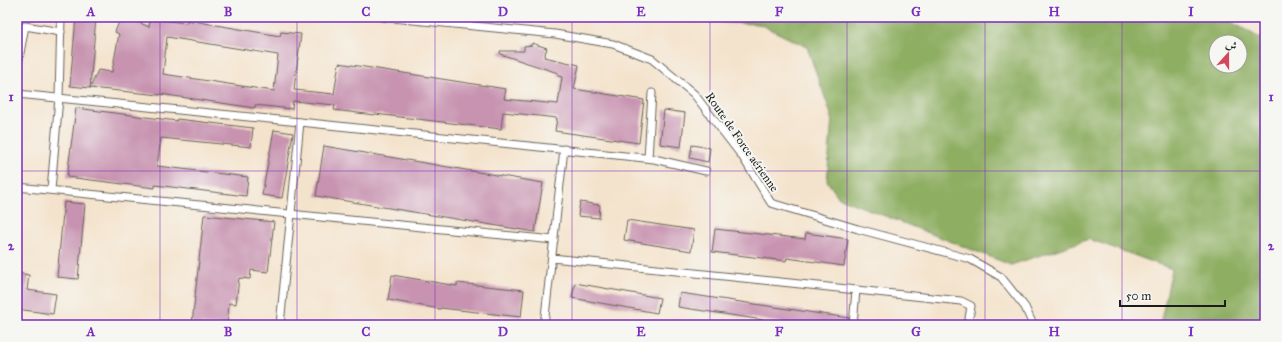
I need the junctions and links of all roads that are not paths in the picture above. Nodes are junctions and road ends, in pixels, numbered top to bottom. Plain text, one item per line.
1 (61, 17) edge
2 (382, 17) edge
3 (465, 21) edge
4 (61, 32) junction
5 (17, 69) edge
6 (652, 93) dead end
7 (17, 94) edge
8 (59, 98) junction
9 (300, 122) junction
10 (564, 149) junction
11 (648, 158) junction
12 (706, 171) dead end
13 (17, 187) edge
14 (51, 190) junction
15 (291, 214) junction
16 (554, 240) junction
17 (552, 258) junction
18 (856, 290) junction
19 (280, 325) edge
20 (544, 325) edge
21 (853, 325) edge
22 (968, 325) edge
23 (1033, 325) edge

1 - 4 lane
2 - 3 lane, Route de Force aérienne
3 - 23 lane, Route de Force aérienne
4 - 5 lane
4 - 8 lane
6 - 11 lane
7 - 8 lane
8 - 9 lane
8 - 14 lane
9 - 10 lane
9 - 15 lane
10 - 11 lane
10 - 16 lane
11 - 12 lane
13 - 14 lane
14 - 15 lane
15 - 16 lane
15 - 19 lane
16 - 17 lane
17 - 18 lane
17 - 20 lane
18 - 21 lane
18 - 22 lane

